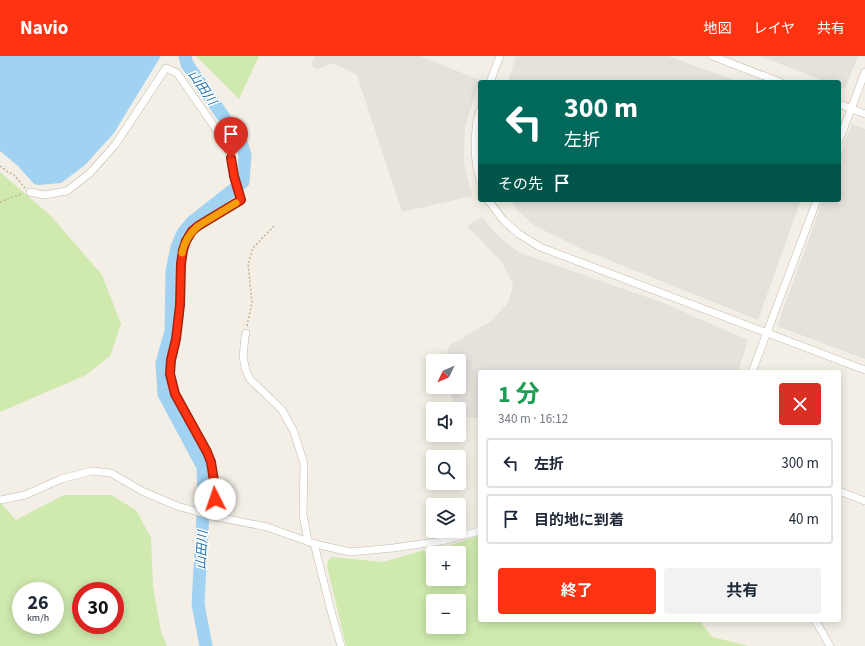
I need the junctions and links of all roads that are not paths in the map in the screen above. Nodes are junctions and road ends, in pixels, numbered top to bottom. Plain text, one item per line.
1 (500, 56) edge
2 (712, 56) edge
3 (865, 72) edge
4 (491, 80) edge
5 (775, 80) edge
6 (841, 105) edge
7 (851, 109) junction
8 (865, 114) edge
9 (478, 119) edge
10 (841, 136) edge
11 (478, 171) edge
12 (30, 192) road end
13 (489, 202) edge
14 (816, 202) edge
15 (766, 332) junction
16 (246, 333) road end
17 (753, 370) edge
18 (865, 370) edge
19 (841, 492) edge
20 (0, 500) edge
21 (865, 501) edge
22 (212, 516) junction
23 (478, 531) edge
24 (311, 542) junction
25 (816, 622) edge
26 (341, 646) edge
27 (830, 646) edge

1 - 4 street
2 - 5 street
3 - 7 street
6 - 7 street
7 - 8 street
7 - 10 street
9 - 11 street
12 - 22 street
13 - 15 street
14 - 15 street
15 - 17 street
15 - 18 street
16 - 24 street
19 - 21 street
20 - 22 street
22 - 24 street
23 - 24 street
24 - 26 street
25 - 27 street

